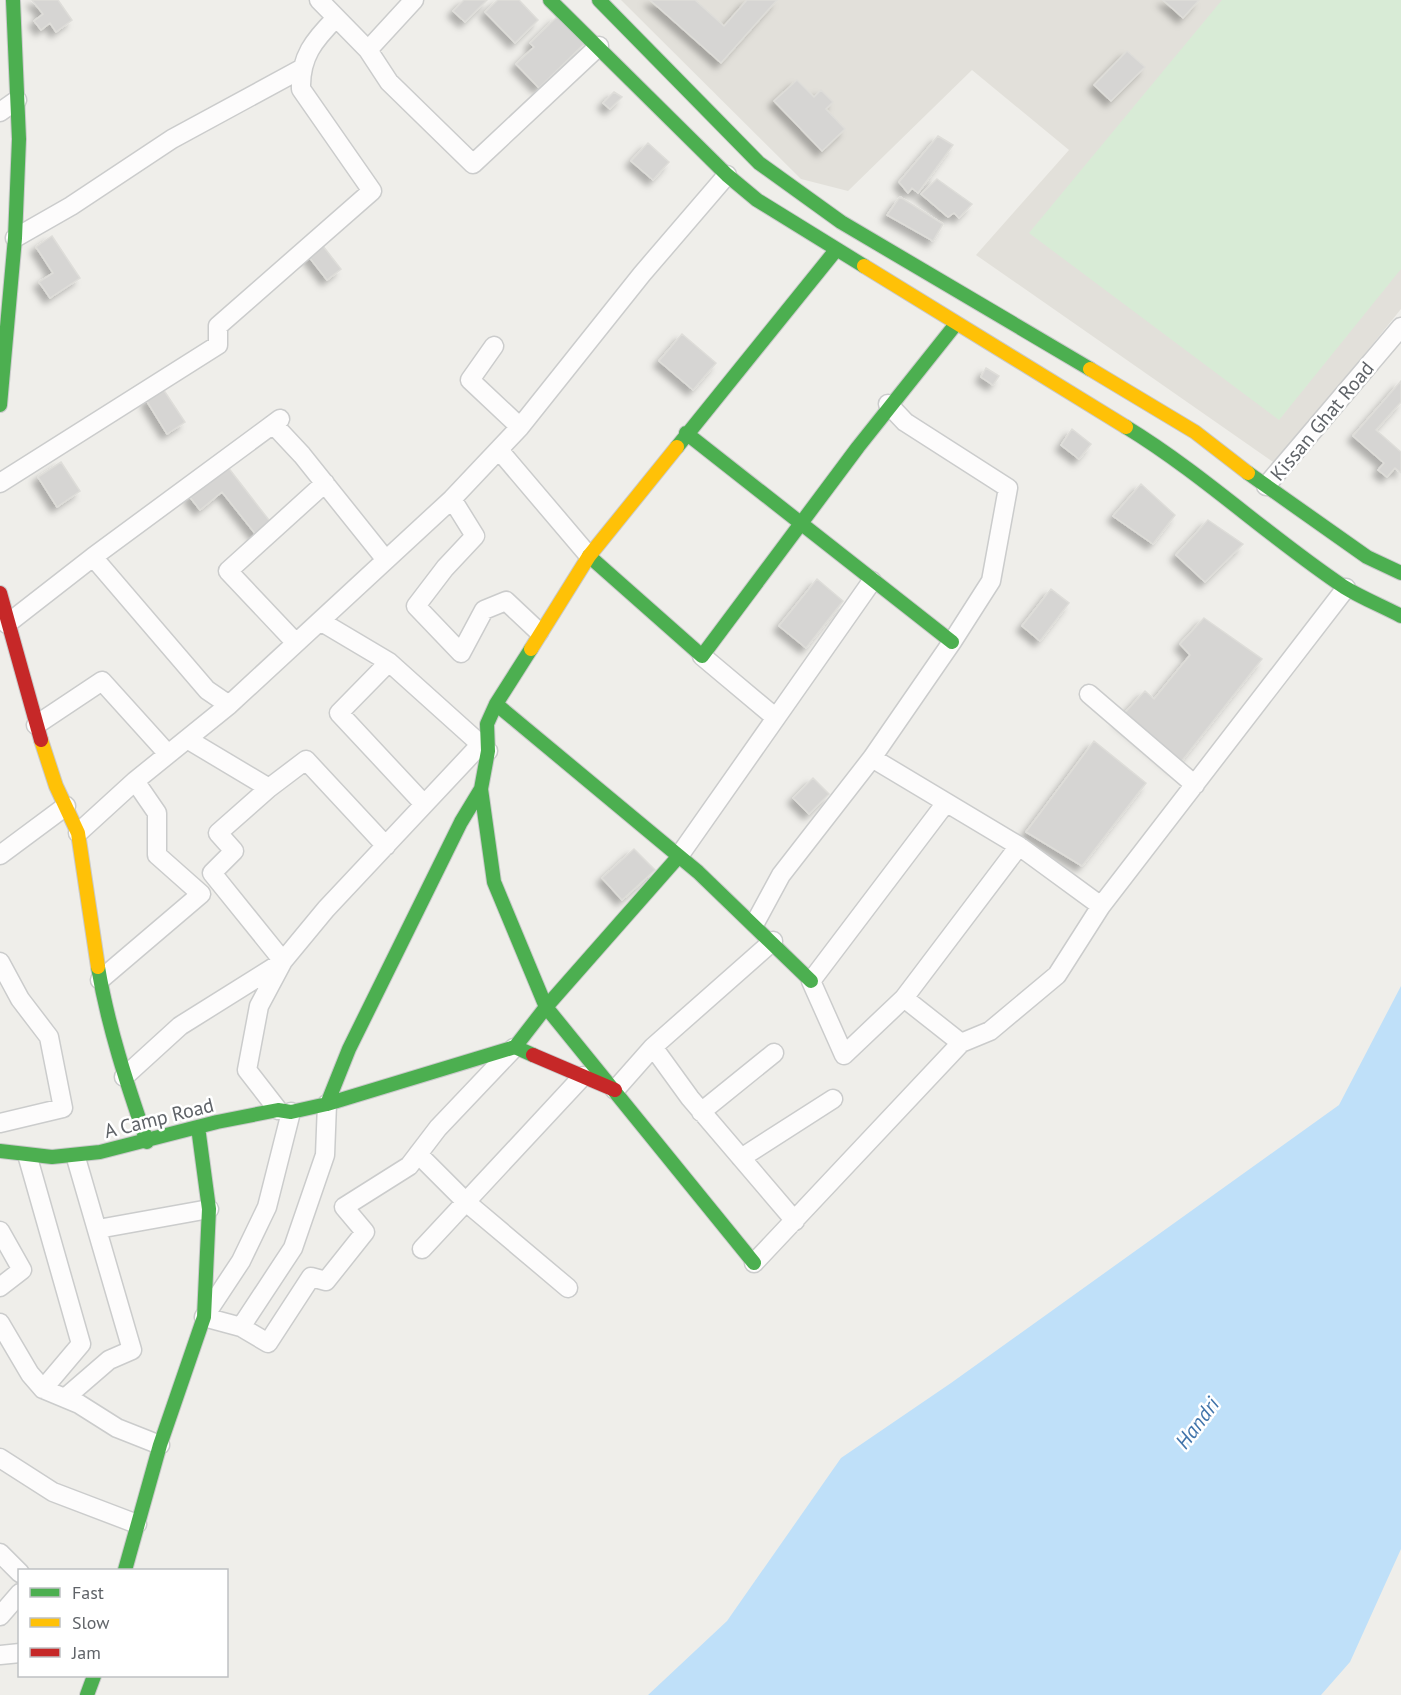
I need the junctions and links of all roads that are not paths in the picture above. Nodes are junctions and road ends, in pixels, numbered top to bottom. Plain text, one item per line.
1 (13, 0) edge
2 (319, 0) edge
3 (414, 0) edge
4 (550, 0) edge
5 (599, 0) edge
6 (336, 18) junction
7 (598, 46) junction
8 (368, 50) junction
9 (301, 69) junction
10 (16, 100) junction
11 (0, 112) edge
12 (727, 175) junction
13 (850, 227) junction
14 (15, 238) junction
15 (836, 250) junction
16 (956, 324) junction
17 (1401, 327) edge
18 (494, 346) dead end
19 (1, 378) edge
20 (0, 405) edge
21 (888, 405) junction
22 (520, 427) junction
23 (686, 433) junction
24 (499, 450) junction
25 (0, 483) edge
26 (325, 483) junction
27 (1266, 486) junction
28 (452, 499) junction
29 (1288, 525) junction
30 (801, 526) junction
31 (589, 556) junction
32 (93, 557) junction
33 (386, 560) junction
34 (1401, 573) edge
35 (872, 580) junction
36 (1346, 588) junction
37 (0, 593) edge
38 (1401, 616) edge
39 (320, 621) junction
40 (7, 624) junction
41 (539, 632) junction
42 (952, 642) junction
43 (296, 643) junction
44 (702, 656) junction
45 (389, 662) junction
46 (1089, 694) dead end
47 (496, 704) junction
48 (229, 705) junction
49 (776, 718) junction
50 (36, 725) junction
51 (187, 739) junction
52 (484, 747) junction
53 (168, 754) junction
54 (872, 758) junction
55 (135, 781) junction
56 (1195, 784) junction
57 (268, 788) junction
58 (481, 789) junction
59 (423, 803) junction
60 (945, 804) junction
61 (66, 806) junction
62 (78, 833) junction
63 (386, 846) junction
64 (1019, 846) junction
65 (0, 855) edge
66 (679, 856) junction
67 (1101, 906) junction
68 (755, 922) junction
69 (773, 941) junction
70 (283, 961) junction
71 (0, 962) edge
72 (100, 980) junction
73 (812, 981) junction
74 (904, 998) junction
75 (546, 1007) junction
76 (961, 1042) junction
77 (515, 1047) junction
78 (653, 1047) junction
79 (774, 1053) dead end
80 (583, 1076) junction
81 (124, 1077) junction
82 (615, 1090) junction
83 (833, 1099) dead end
84 (327, 1104) junction
85 (284, 1111) junction
86 (701, 1112) junction
87 (0, 1123) edge
88 (198, 1127) junction
89 (147, 1142) junction
90 (0, 1151) edge
91 (418, 1154) junction
92 (28, 1158) junction
93 (76, 1158) junction
94 (741, 1158) junction
95 (466, 1202) junction
96 (209, 1209) junction
97 (795, 1221) junction
98 (98, 1228) junction
99 (0, 1231) edge
100 (422, 1249) dead end
101 (754, 1263) joint
102 (0, 1287) edge
103 (568, 1288) dead end
104 (204, 1317) junction
105 (0, 1323) edge
106 (241, 1327) junction
107 (43, 1389) junction
108 (65, 1398) junction
109 (160, 1445) junction
110 (0, 1458) edge
111 (137, 1524) junction
112 (0, 1553) edge
113 (125, 1569) edge
114 (18, 1572) edge
115 (18, 1595) edge
116 (0, 1616) edge
117 (18, 1653) edge
118 (0, 1655) edge
119 (94, 1677) edge
120 (87, 1695) edge

1 - 10 street
2 - 6 street
3 - 8 street
4 - 7 street
5 - 13 street
6 - 8 street
6 - 9 street
7 - 8 street
7 - 12 street
9 - 14 street
9 - 25 street
10 - 11 street
10 - 14 street
12 - 15 street
12 - 22 street
13 - 15 street
13 - 27 street
14 - 19 street
15 - 16 street
15 - 23 street
16 - 21 street
16 - 29 street
17 - 27 street, Kissan Ghat Road
18 - 22 street
19 - 20 street
21 - 30 street
21 - 42 street
22 - 24 street
23 - 30 street
23 - 31 street
24 - 28 street
24 - 31 street
26 - 32 street
26 - 33 street
26 - 43 street
27 - 29 street
28 - 33 street
28 - 41 street
29 - 34 street
29 - 36 street
30 - 35 street
30 - 44 street
31 - 41 street
31 - 44 street
32 - 40 street
32 - 48 street
33 - 39 street
35 - 42 street
35 - 49 street
36 - 38 street
36 - 56 street
37 - 40 street
39 - 43 street
39 - 45 street
40 - 50 street
41 - 47 street
42 - 54 street
43 - 48 street
44 - 49 street
45 - 52 street
45 - 59 street
46 - 56 street
47 - 52 street
47 - 66 street
48 - 51 street
49 - 66 street
50 - 53 street
50 - 61 street
51 - 53 street
51 - 57 street
52 - 58 street
52 - 59 street
53 - 55 street
54 - 60 street
54 - 68 street
55 - 62 street
55 - 72 street
56 - 67 street
57 - 63 street
57 - 70 street
58 - 75 street
58 - 84 street
59 - 63 street
60 - 64 street
60 - 73 street
61 - 62 street
61 - 65 street
62 - 72 street
63 - 70 street
64 - 67 street
64 - 74 street
66 - 68 street
66 - 75 street
67 - 76 street
68 - 69 street
69 - 73 street
69 - 78 street
70 - 81 street
70 - 85 street
71 - 87 street
72 - 81 street
73 - 74 street
74 - 76 street
75 - 77 street
75 - 82 street
76 - 97 street
77 - 80 street
77 - 84 street, A Camp Road
77 - 91 street
78 - 82 street
78 - 86 street
79 - 86 street
80 - 82 street
80 - 95 street
81 - 89 street
82 - 101 street
83 - 94 street
84 - 85 street, A Camp Road
84 - 106 street
85 - 88 street, A Camp Road
85 - 104 street
86 - 94 street
88 - 89 street, A Camp Road
88 - 96 street
89 - 93 street, A Camp Road
90 - 92 street, A Camp Road
91 - 95 street
91 - 106 street
92 - 93 street, A Camp Road
92 - 107 street
93 - 98 street
94 - 97 street
95 - 100 street
95 - 103 street
96 - 98 street
96 - 104 street
97 - 101 street
98 - 108 street
99 - 102 street
104 - 106 street
104 - 109 street
105 - 107 street
107 - 108 street
108 - 109 street
109 - 111 street
110 - 111 street
111 - 113 street
112 - 114 street
115 - 116 street
117 - 118 street
119 - 120 street

